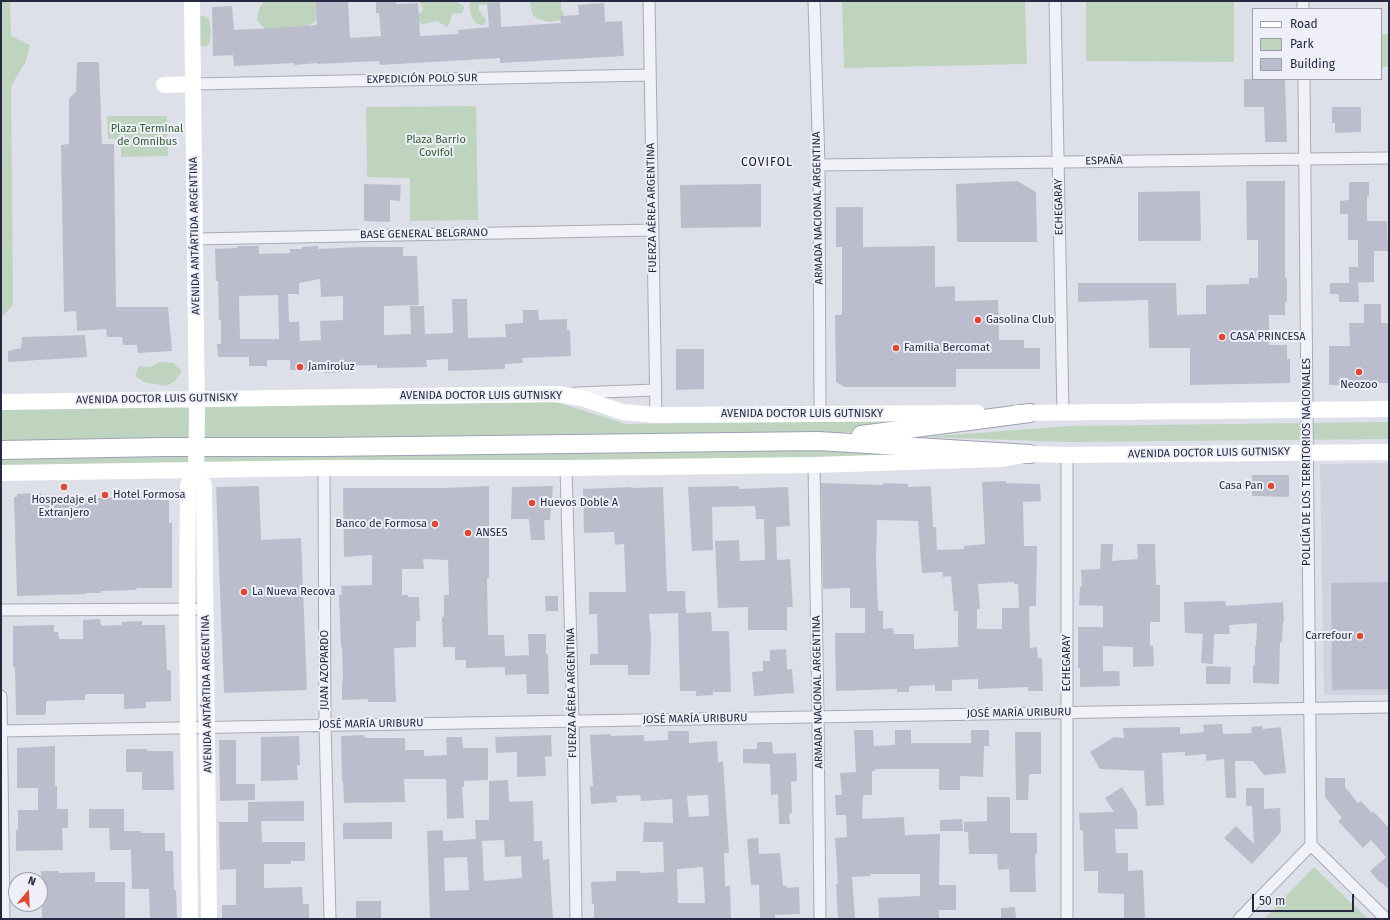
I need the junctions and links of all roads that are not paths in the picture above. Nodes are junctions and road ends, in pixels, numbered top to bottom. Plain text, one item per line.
1 (192, 1) edge
2 (649, 1) edge
3 (814, 1) edge
4 (1055, 1) edge
5 (650, 74) junction
6 (1304, 80) edge
7 (164, 84) dead end
8 (193, 84) junction
9 (1389, 158) edge
10 (1304, 159) junction
11 (1058, 162) junction
12 (819, 165) junction
13 (652, 230) junction
14 (195, 239) junction
15 (655, 390) junction
16 (557, 394) junction
17 (197, 399) junction
18 (1, 402) edge
19 (1389, 409) edge
20 (1306, 410) junction
21 (1063, 412) junction
22 (1030, 413) junction
23 (656, 415) junction
24 (820, 415) junction
25 (818, 441) junction
26 (196, 447) junction
27 (1, 450) edge
28 (1389, 452) edge
29 (1307, 453) junction
30 (1030, 454) junction
31 (1067, 455) junction
32 (814, 465) junction
33 (324, 468) junction
34 (566, 468) junction
35 (196, 471) junction
36 (1, 473) edge
37 (188, 608) junction
38 (206, 609) junction
39 (1, 610) edge
40 (1, 696) edge
41 (1389, 707) edge
42 (1309, 708) junction
43 (1067, 712) junction
44 (818, 717) junction
45 (574, 721) junction
46 (325, 725) junction
47 (207, 727) junction
48 (188, 728) junction
49 (2, 731) edge
50 (1311, 846) junction
51 (4, 919) edge
52 (190, 919) edge
53 (209, 919) edge
54 (330, 919) edge
55 (576, 919) edge
56 (820, 919) edge
57 (1067, 919) edge
58 (1239, 919) edge
59 (1386, 919) edge

1 - 8 main road, AVENIDA ANTÁRTIDA ARGENTINA
2 - 5 street, FUERZA AÉREA ARGENTINA
3 - 12 street, ARMADA NACIONAL ARGENTINA
4 - 11 street, ECHEGARAY
5 - 8 street, EXPEDICIÓN POLO SUR
5 - 13 street, FUERZA AÉREA ARGENTINA
6 - 10 street, POLICÍA DE LOS TERRITORIOS NACIONALES
7 - 8 main road
8 - 14 main road, AVENIDA ANTÁRTIDA ARGENTINA
9 - 10 street, ESPAÑA
10 - 11 street, ESPAÑA
10 - 20 street, POLICÍA DE LOS TERRITORIOS NACIONALES
11 - 12 street, ESPAÑA
11 - 21 street, ECHEGARAY
12 - 24 street, ARMADA NACIONAL ARGENTINA
13 - 14 street, BASE GENERAL BELGRANO
13 - 15 street, FUERZA AÉREA ARGENTINA
14 - 17 main road, AVENIDA ANTÁRTIDA ARGENTINA
15 - 16 street
15 - 23 street, FUERZA AÉREA ARGENTINA
16 - 17 main road, AVENIDA DOCTOR LUIS GUTNISKY
16 - 23 main road, AVENIDA DOCTOR LUIS GUTNISKY
17 - 18 main road, AVENIDA DOCTOR LUIS GUTNISKY
17 - 26 main road, AVENIDA ANTÁRTIDA ARGENTINA
19 - 20 main road, AVENIDA DOCTOR LUIS GUTNISKY
20 - 21 main road, AVENIDA DOCTOR LUIS GUTNISKY
20 - 29 street, POLICÍA DE LOS TERRITORIOS NACIONALES
21 - 22 main road, AVENIDA DOCTOR LUIS GUTNISKY
22 - 24 main road, AVENIDA DOCTOR LUIS GUTNISKY
22 - 25 main road, AVENIDA DOCTOR LUIS GUTNISKY
23 - 24 main road, AVENIDA DOCTOR LUIS GUTNISKY
25 - 26 main road, AVENIDA DOCTOR LUIS GUTNISKY
25 - 30 main road, AVENIDA DOCTOR LUIS GUTNISKY
26 - 27 main road, AVENIDA DOCTOR LUIS GUTNISKY
26 - 35 main road, AVENIDA ANTÁRTIDA ARGENTINA
28 - 29 main road, AVENIDA DOCTOR LUIS GUTNISKY
29 - 31 main road, AVENIDA DOCTOR LUIS GUTNISKY
29 - 42 street, POLICÍA DE LOS TERRITORIOS NACIONALES
30 - 31 main road, AVENIDA DOCTOR LUIS GUTNISKY
30 - 32 main road, AVENIDA DOCTOR LUIS GUTNISKY
31 - 43 street, ECHEGARAY
32 - 34 main road, AVENIDA DOCTOR LUIS GUTNISKY
32 - 44 street, ARMADA NACIONAL ARGENTINA
33 - 34 main road, AVENIDA DOCTOR LUIS GUTNISKY
33 - 35 main road, AVENIDA DOCTOR LUIS GUTNISKY
33 - 46 street, JUAN AZOPARDO
34 - 45 street, FUERZA AÉREA ARGENTINA
35 - 36 main road, AVENIDA DOCTOR LUIS GUTNISKY
35 - 37 main road, AVENIDA ANTÁRTIDA ARGENTINA
35 - 38 main road, AVENIDA ANTÁRTIDA ARGENTINA
37 - 38 street
37 - 39 street
37 - 48 main road, AVENIDA ANTÁRTIDA ARGENTINA
38 - 47 main road, AVENIDA ANTÁRTIDA ARGENTINA
40 - 49 street
41 - 42 street, JOSÉ MARÍA URIBURU
42 - 43 street, JOSÉ MARÍA URIBURU
42 - 50 street, POLICÍA DE LOS TERRITORIOS NACIONALES
43 - 44 street, JOSÉ MARÍA URIBURU
43 - 57 street, ECHEGARAY
44 - 45 street, JOSÉ MARÍA URIBURU
44 - 56 street, ARMADA NACIONAL ARGENTINA
45 - 46 street, JOSÉ MARÍA URIBURU
45 - 55 street, FUERZA AÉREA ARGENTINA
46 - 47 street, JOSÉ MARÍA URIBURU
46 - 54 street, JUAN AZOPARDO
47 - 48 street, JOSÉ MARÍA URIBURU
47 - 53 main road, AVENIDA ANTÁRTIDA ARGENTINA
48 - 49 street, JOSÉ MARÍA URIBURU
48 - 52 main road, AVENIDA ANTÁRTIDA ARGENTINA
49 - 51 street
50 - 58 street
50 - 59 street

